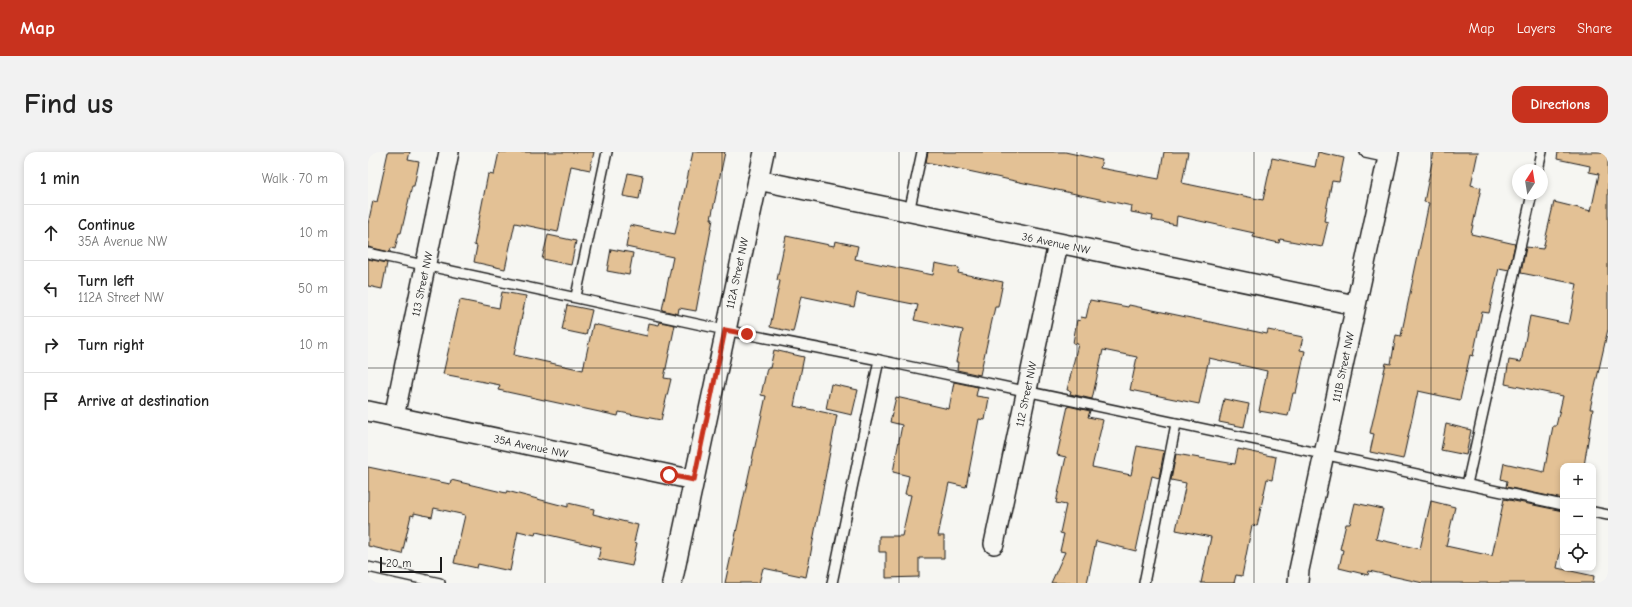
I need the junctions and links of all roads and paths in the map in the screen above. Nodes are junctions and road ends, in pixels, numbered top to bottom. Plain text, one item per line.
1 (450, 152) edge
2 (607, 152) edge
3 (764, 152) edge
4 (922, 152) edge
5 (1365, 152) edge
6 (1542, 152) edge
7 (1388, 154) edge
8 (1539, 164) edge
9 (758, 180) junction
10 (1531, 200) edge
11 (909, 212) junction
12 (1058, 244) junction
13 (368, 253) edge
14 (426, 265) junction
15 (576, 296) junction
16 (1355, 305) junction
17 (725, 330) junction
18 (879, 360) junction
19 (1027, 392) junction
20 (368, 411) edge
21 (394, 417) junction
22 (1176, 424) junction
23 (1325, 454) junction
24 (694, 480) junction
25 (1467, 484) junction
26 (1560, 504) edge
27 (1596, 513) edge
28 (1608, 515) edge
29 (994, 544) dead end
30 (368, 568) edge
31 (440, 583) edge
32 (672, 583) edge
33 (832, 583) edge
34 (1144, 583) edge
35 (1298, 583) edge

1 - 14 street, 113 Street NW
2 - 15 lane
3 - 9 street, 112A Street NW
4 - 11 lane
5 - 7 lane
6 - 8 lane
7 - 16 street, 111B Street NW
9 - 11 street, 36 Avenue NW
9 - 17 street, 112A Street NW
10 - 25 lane
11 - 12 street, 36 Avenue NW
12 - 16 street, 36 Avenue NW
12 - 19 street, 112 Street NW
13 - 14 lane
14 - 15 lane
14 - 21 street, 113 Street NW
15 - 17 lane
16 - 23 street, 111B Street NW
17 - 18 lane
17 - 24 street, 112A Street NW
18 - 19 lane
18 - 33 lane
19 - 22 lane
19 - 29 street, 112 Street NW
20 - 21 street, 35A Avenue NW
21 - 24 street, 35A Avenue NW
22 - 23 lane
22 - 34 lane
23 - 25 lane
23 - 35 street, 111B Street NW
24 - 32 street, 112A Street NW
25 - 26 lane
27 - 28 lane
30 - 31 lane

